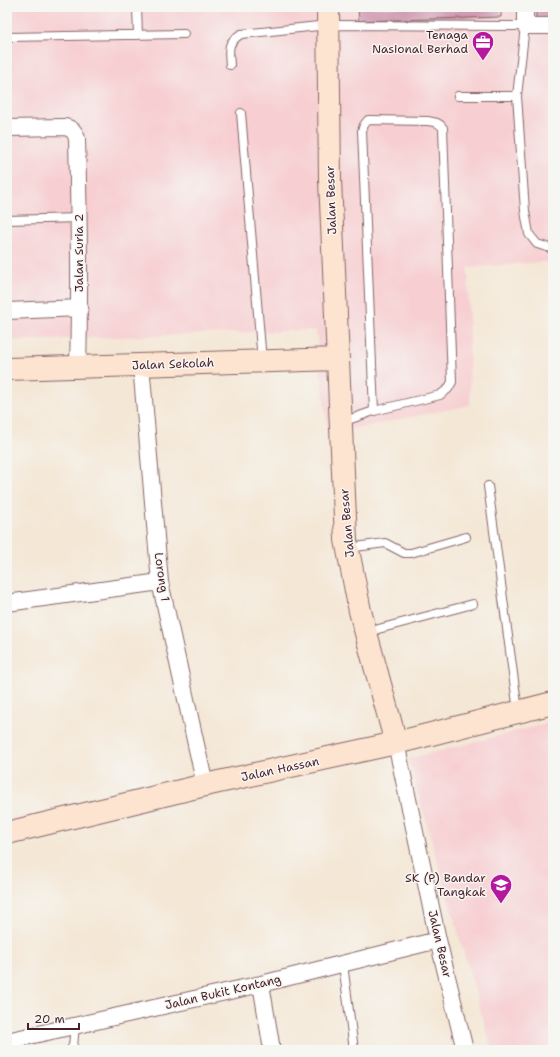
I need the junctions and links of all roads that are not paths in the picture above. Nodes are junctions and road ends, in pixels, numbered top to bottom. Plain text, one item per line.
1 (137, 7) edge
2 (525, 7) edge
3 (328, 16) edge
4 (525, 26) junction
5 (553, 26) edge
6 (184, 34) dead end
7 (138, 35) junction
8 (7, 37) edge
9 (230, 65) dead end
10 (458, 96) dead end
11 (517, 96) junction
12 (241, 113) dead end
13 (7, 128) edge
14 (79, 218) junction
15 (7, 220) edge
16 (553, 248) edge
17 (80, 308) junction
18 (7, 311) edge
19 (338, 359) junction
20 (262, 361) junction
21 (141, 365) junction
22 (78, 367) junction
23 (7, 370) edge
24 (374, 411) junction
25 (340, 422) junction
26 (488, 486) dead end
27 (466, 537) dead end
28 (347, 548) junction
29 (160, 582) junction
30 (7, 603) edge
31 (473, 604) dead end
32 (366, 632) junction
33 (553, 704) edge
34 (519, 712) junction
35 (396, 743) junction
36 (206, 785) junction
37 (7, 833) edge
38 (438, 940) junction
39 (343, 964) junction
40 (262, 984) junction
41 (75, 1026) junction
42 (7, 1041) edge
43 (70, 1050) edge
44 (272, 1050) edge
45 (354, 1050) edge
46 (466, 1050) edge

1 - 7 lane
2 - 4 street
3 - 4 lane
3 - 9 lane
3 - 19 street, Jalan Besar
4 - 5 street
4 - 11 lane
6 - 7 lane
7 - 8 lane
10 - 11 lane
11 - 16 lane
12 - 20 lane
13 - 14 street, Jalan Suria 2
14 - 15 lane
14 - 17 street, Jalan Suria 2
17 - 18 street
17 - 22 street, Jalan Suria 2
19 - 20 street, Jalan Sekolah
19 - 25 street, Jalan Besar
20 - 21 street, Jalan Sekolah
21 - 22 street, Jalan Sekolah
21 - 29 street, Lorong 1
22 - 23 street, Jalan Sekolah
24 - 24 lane
24 - 25 lane
25 - 28 street, Jalan Besar
26 - 34 lane
27 - 28 lane
28 - 32 street, Jalan Besar
29 - 30 street
29 - 36 street, Lorong 1
31 - 32 lane
32 - 35 street, Jalan Besar
33 - 34 street, Jalan Hassan
34 - 35 street, Jalan Hassan
35 - 36 street, Jalan Hassan
35 - 38 street, Jalan Besar
36 - 37 street, Jalan Hassan
38 - 39 street, Jalan Bukit Kontang
38 - 46 street, Jalan Besar
39 - 40 street, Jalan Bukit Kontang
39 - 45 lane
40 - 41 street, Jalan Bukit Kontang
40 - 44 street
41 - 42 street, Jalan Bukit Kontang
41 - 43 lane

